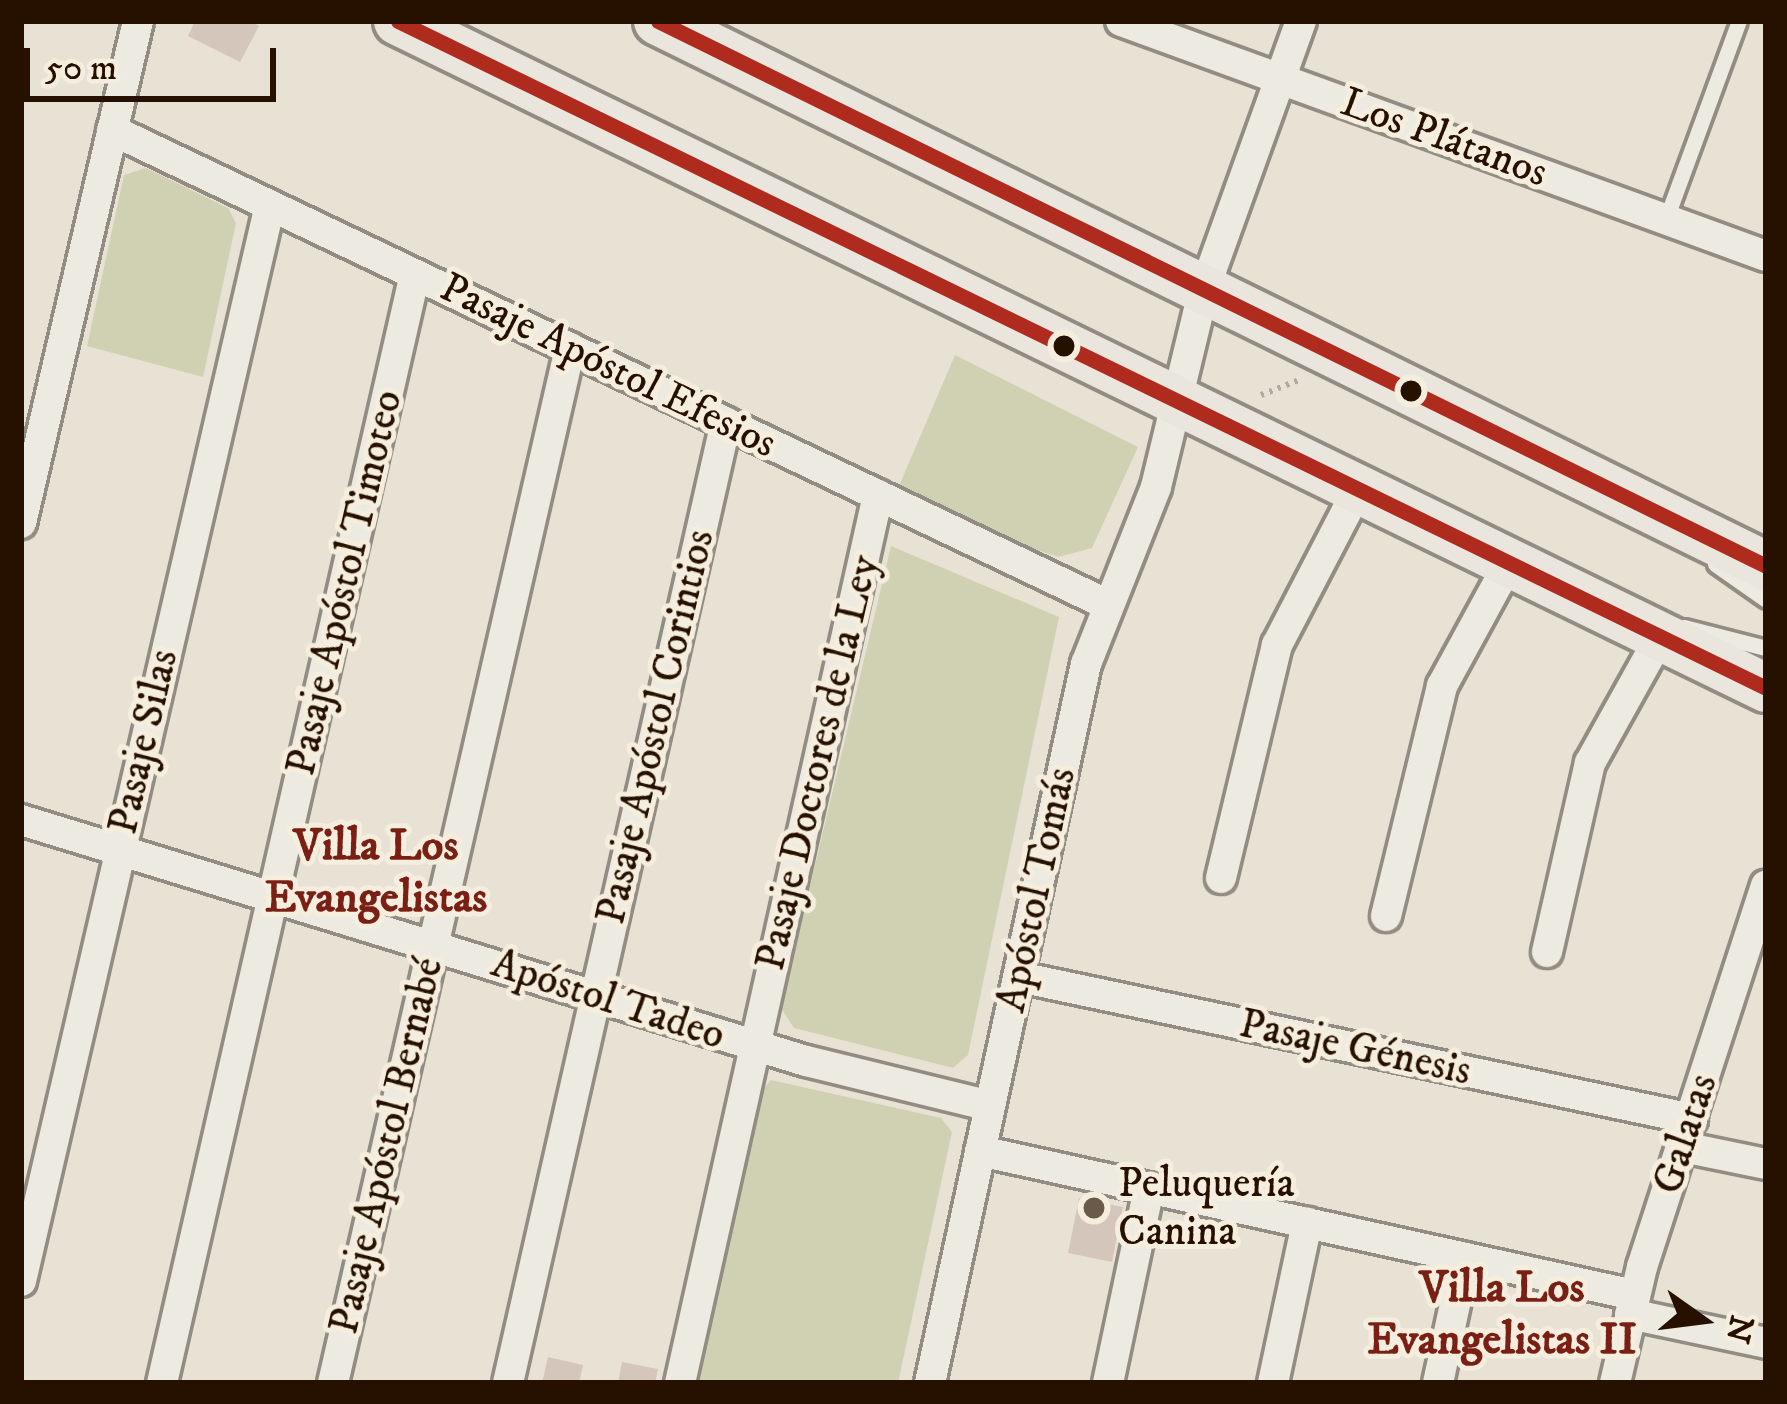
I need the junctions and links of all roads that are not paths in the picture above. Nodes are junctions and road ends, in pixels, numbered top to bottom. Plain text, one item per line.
1 (138, 21) edge
2 (398, 21) edge
3 (658, 21) edge
4 (1121, 21) edge
5 (1301, 21) edge
6 (1739, 21) edge
7 (1280, 78) junction
8 (112, 130) junction
9 (270, 205) junction
10 (1666, 219) junction
11 (1766, 256) edge
12 (416, 274) junction
13 (1203, 292) junction
14 (570, 348) junction
15 (1176, 407) junction
16 (725, 422) junction
17 (1355, 494) junction
18 (878, 495) junction
19 (1635, 503) junction
20 (21, 523) edge
21 (1766, 566) edge
22 (1507, 567) junction
23 (1766, 601) edge
24 (1104, 603) junction
25 (1610, 613) junction
26 (1660, 637) junction
27 (1766, 648) edge
28 (1766, 688) edge
29 (21, 820) edge
30 (119, 846) junction
31 (1221, 878) dead end
32 (1766, 886) edge
33 (274, 894) junction
34 (1386, 916) dead end
35 (433, 944) junction
36 (1546, 952) dead end
37 (1018, 977) junction
38 (595, 995) junction
39 (756, 1046) junction
40 (990, 1106) junction
41 (1687, 1133) junction
42 (980, 1151) junction
43 (1766, 1164) edge
44 (1149, 1188) junction
45 (1307, 1223) junction
46 (1465, 1258) junction
47 (21, 1281) edge
48 (1632, 1305) junction
49 (1766, 1343) edge
50 (162, 1383) edge
51 (333, 1383) edge
52 (508, 1383) edge
53 (680, 1383) edge
54 (930, 1383) edge
55 (1108, 1383) edge
56 (1273, 1383) edge
57 (1438, 1383) edge
58 (1615, 1383) edge

1 - 8 street
2 - 15 main road
3 - 13 main road
4 - 7 street, Los Plátanos
5 - 7 street, Apóstol Tomás
6 - 10 lane
7 - 10 street, Los Plátanos
7 - 13 street, Apóstol Tomás
8 - 9 street, Pasaje Apóstol Efesios
8 - 20 street
9 - 12 street, Pasaje Apóstol Efesios
9 - 30 street, Pasaje Silas
10 - 11 street, Los Plátanos
12 - 14 street, Pasaje Apóstol Efesios
12 - 33 street, Pasaje Apóstol Timoteo
13 - 15 street, Apóstol Tomás
13 - 19 main road
14 - 16 street, Pasaje Apóstol Efesios
14 - 35 street, Pasaje Apóstol Bernabé
15 - 17 main road
15 - 24 street, Apóstol Tomás
16 - 18 street, Pasaje Apóstol Efesios
16 - 38 street, Pasaje Apóstol Corintios
17 - 22 main road
17 - 31 street
18 - 24 street, Pasaje Apóstol Efesios
18 - 39 street, Pasaje Doctores de la Ley
19 - 21 main road
19 - 23 lane
22 - 25 main road
22 - 34 street
24 - 37 street, Apóstol Tomás
25 - 26 main road
25 - 27 lane
26 - 28 main road
26 - 36 street
29 - 30 street, Apóstol Tadeo
30 - 33 street, Apóstol Tadeo
30 - 47 street, Pasaje Silas
32 - 41 street, Galatas
33 - 35 street, Apóstol Tadeo
33 - 50 street, Pasaje Apóstol Timoteo
35 - 38 street, Apóstol Tadeo
35 - 51 street, Pasaje Apóstol Bernabé
37 - 40 street, Apóstol Tomás
37 - 41 street, Pasaje Génesis
38 - 39 street, Apóstol Tadeo
38 - 52 street, Pasaje Apóstol Corintios
39 - 40 street, Apóstol Tadeo
39 - 53 street, Pasaje Doctores de la Ley
40 - 42 street, Apóstol Tomás
41 - 43 street, Pasaje Génesis
41 - 48 street, Galatas
42 - 44 street
42 - 54 street, Apóstol Tomás
44 - 45 street
44 - 55 street
45 - 46 street
45 - 56 street
46 - 48 street
46 - 57 street
48 - 49 street
48 - 58 street, Galatas

